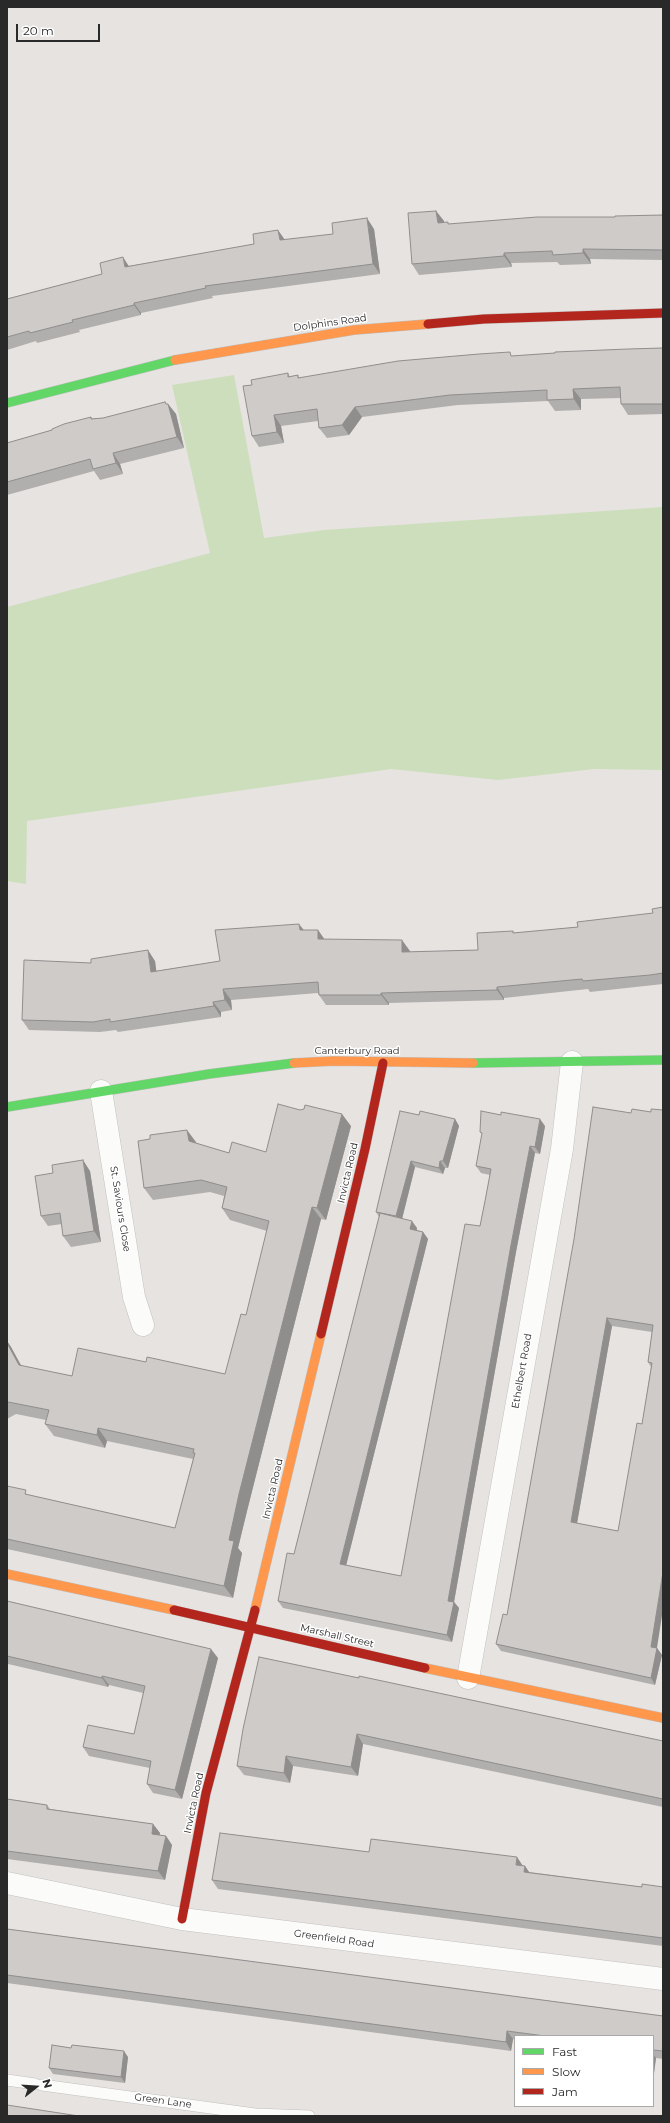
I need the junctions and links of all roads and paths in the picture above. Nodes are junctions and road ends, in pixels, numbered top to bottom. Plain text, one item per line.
1 (663, 313) edge
2 (7, 403) edge
3 (663, 1060) edge
4 (572, 1062) junction
5 (383, 1063) junction
6 (101, 1091) junction
7 (7, 1107) edge
8 (142, 1325) dead end
9 (7, 1574) edge
10 (251, 1627) junction
11 (468, 1678) junction
12 (663, 1718) edge
13 (7, 1883) edge
14 (182, 1919) junction
15 (663, 1979) edge
16 (7, 2080) edge
17 (309, 2116) edge

1 - 2 main road, Dolphins Road
3 - 4 main road, Canterbury Road
4 - 5 main road, Canterbury Road
4 - 11 street, Ethelbert Road
5 - 6 main road, Canterbury Road
5 - 10 main road, Invicta Road
6 - 7 main road, Canterbury Road
6 - 8 street, St. Saviours Close
9 - 10 main road, Marshall Street
10 - 11 main road, Marshall Street
10 - 14 main road, Invicta Road
11 - 12 main road, Marshall Street
13 - 14 street, Greenfield Road
14 - 15 street, Greenfield Road
16 - 17 lane, Green Lane

